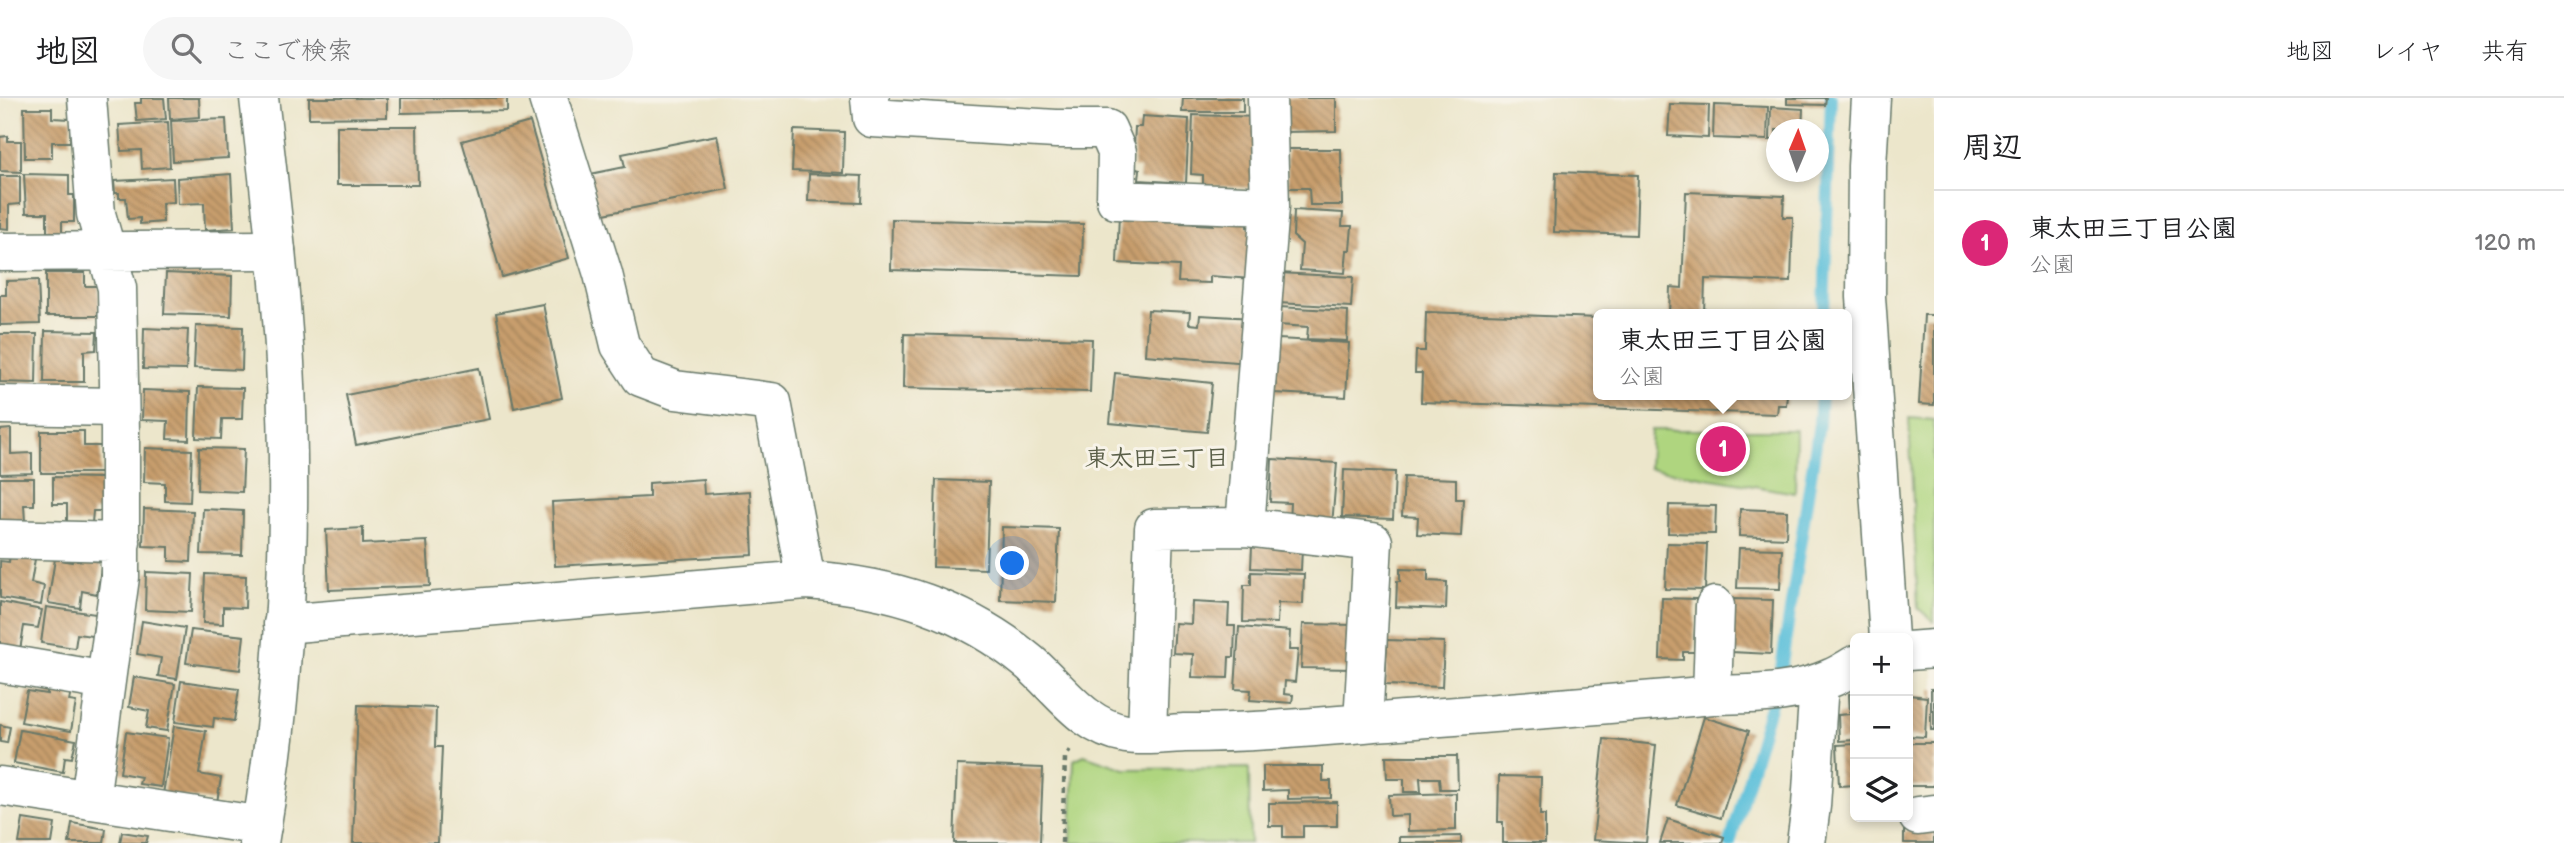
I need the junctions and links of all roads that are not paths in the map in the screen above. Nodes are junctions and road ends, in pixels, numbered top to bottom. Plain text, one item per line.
1 (87, 98) edge
2 (259, 98) edge
3 (548, 98) edge
4 (870, 98) edge
5 (1267, 98) edge
6 (1871, 98) edge
7 (1270, 206) junction
8 (276, 250) junction
9 (107, 251) junction
10 (0, 252) edge
11 (0, 405) edge
12 (119, 407) junction
13 (1245, 527) junction
14 (0, 540) edge
15 (121, 542) junction
16 (806, 580) junction
17 (1715, 606) dead end
18 (284, 624) junction
19 (1889, 633) edge
20 (1934, 649) edge
21 (1913, 651) edge
22 (0, 663) edge
23 (1850, 668) edge
24 (106, 681) junction
25 (1819, 683) junction
26 (1712, 695) junction
27 (1363, 723) junction
28 (1147, 734) junction
29 (0, 786) edge
30 (90, 800) junction
31 (260, 834) edge
32 (1806, 843) edge

1 - 9 street
2 - 8 street
3 - 16 street
4 - 7 street
5 - 7 street
6 - 19 street
7 - 13 street
8 - 9 street
8 - 18 street
9 - 10 street
9 - 12 street
11 - 12 street
12 - 15 street
13 - 27 street
13 - 28 street
14 - 15 street
15 - 24 street
16 - 18 street
16 - 28 street
17 - 26 street
18 - 31 street
20 - 21 street
22 - 24 street
23 - 25 street
24 - 30 street
25 - 26 street
25 - 32 street
26 - 27 street
27 - 28 street
29 - 30 street
30 - 31 street

